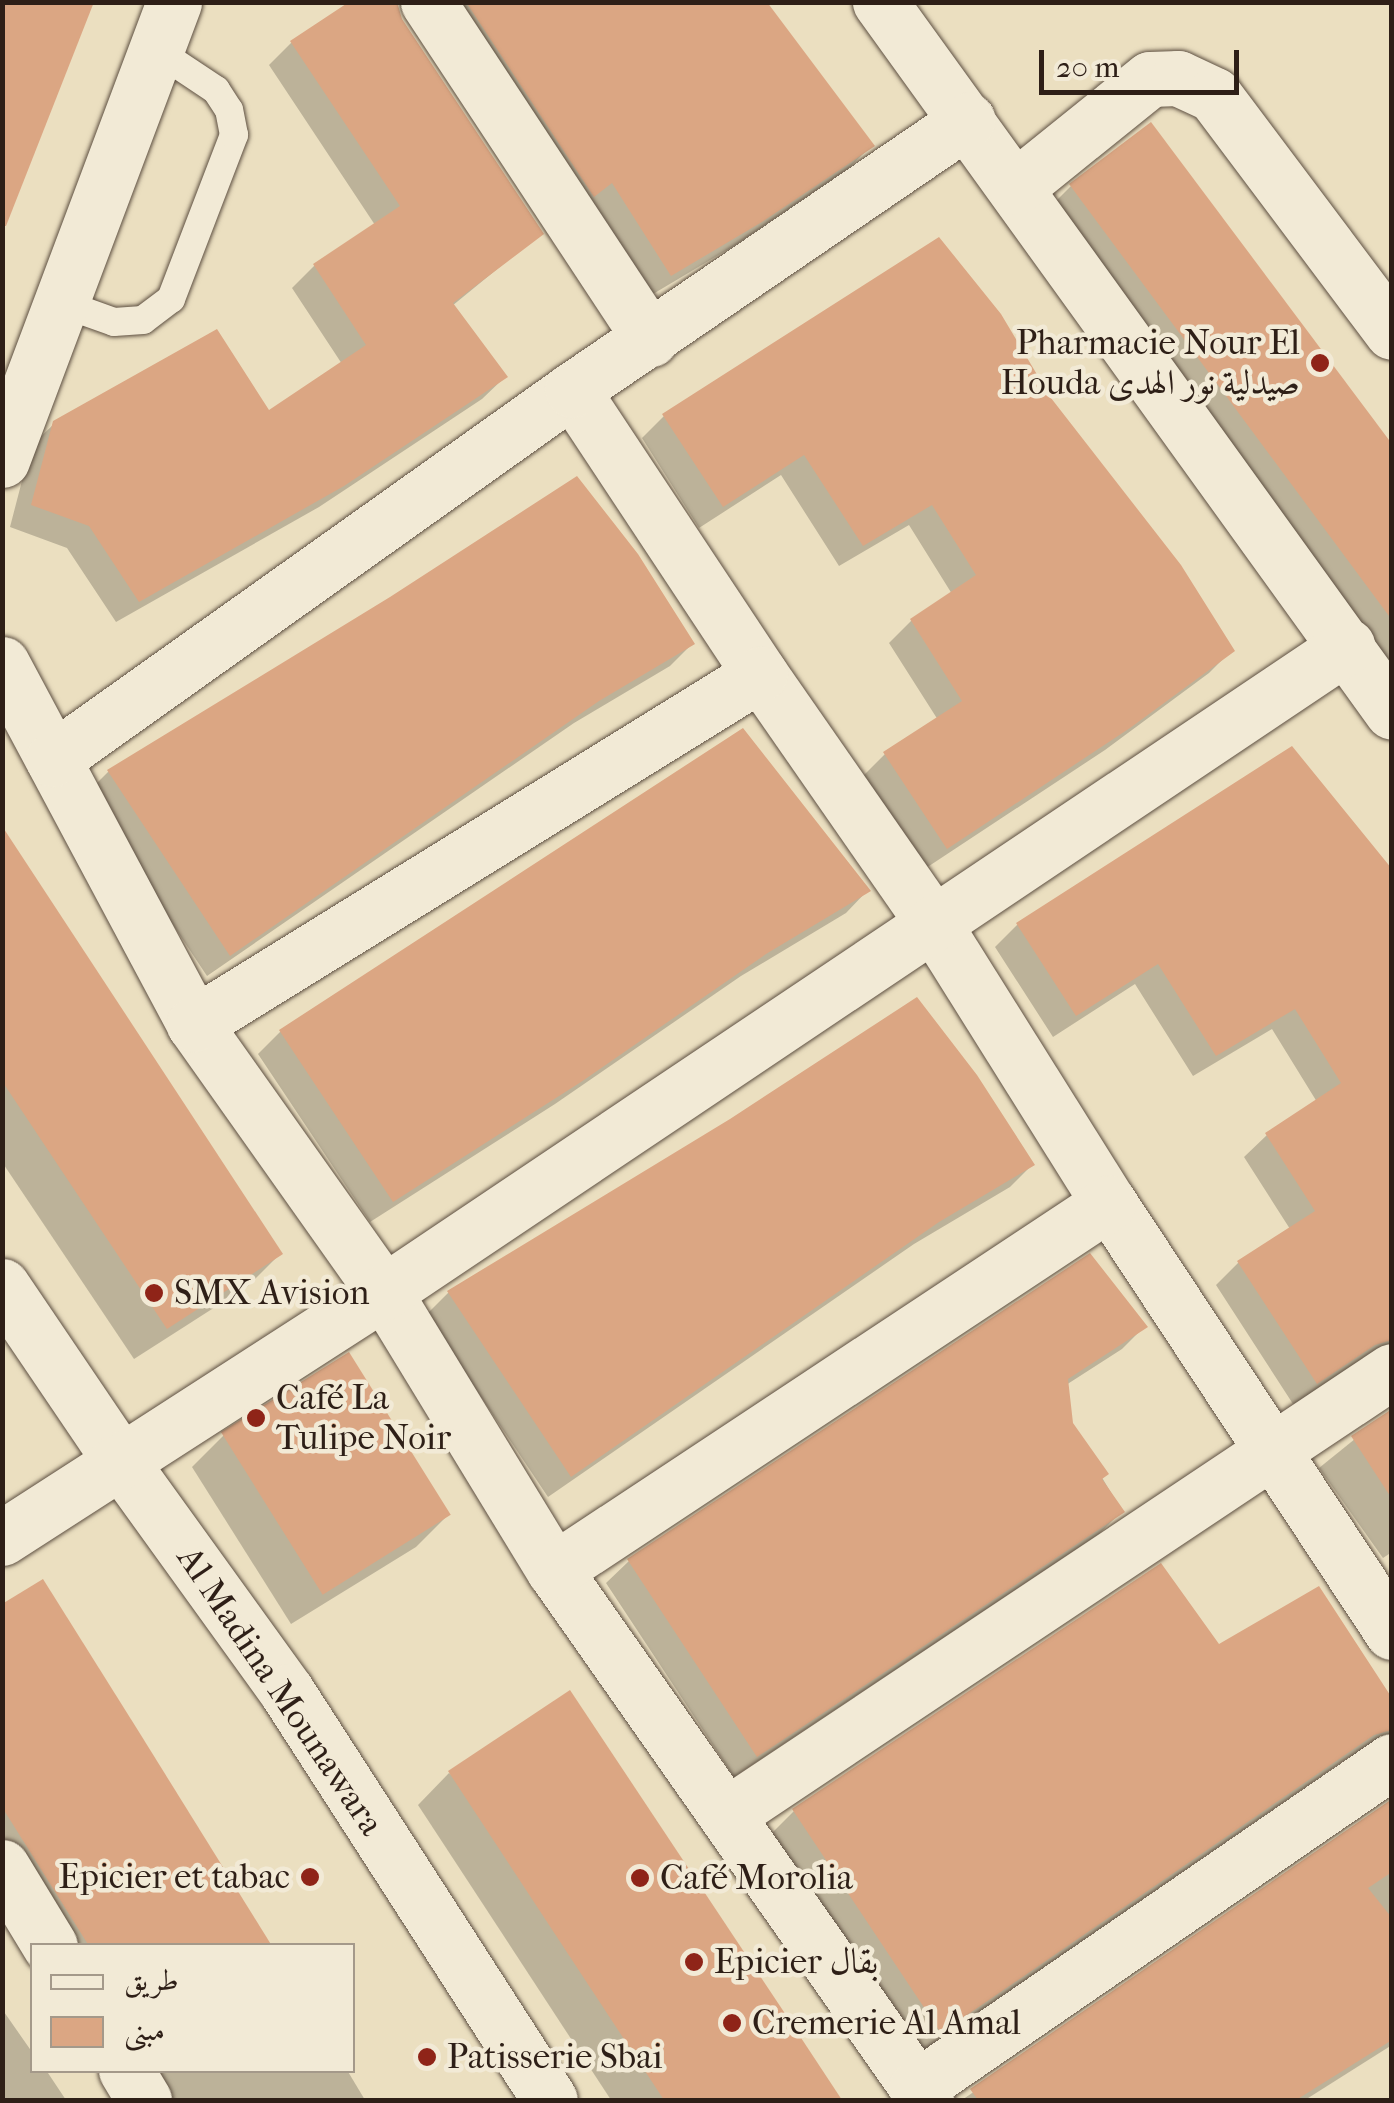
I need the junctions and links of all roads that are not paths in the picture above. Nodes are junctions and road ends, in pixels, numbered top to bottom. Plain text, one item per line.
1 (428, 2) edge
2 (880, 2) edge
3 (165, 26) edge
4 (968, 120) junction
5 (1016, 187) junction
6 (61, 303) junction
7 (1392, 332) edge
8 (650, 339) junction
9 (572, 390) junction
10 (2, 460) edge
11 (1347, 646) junction
12 (2, 664) edge
13 (760, 674) junction
14 (1392, 712) edge
15 (53, 758) junction
16 (934, 926) junction
17 (194, 1024) junction
18 (1109, 1203) junction
19 (2, 1286) edge
20 (384, 1292) junction
21 (1392, 1371) edge
22 (1274, 1453) junction
23 (119, 1459) junction
24 (2, 1538) edge
25 (554, 1570) junction
26 (1392, 1632) edge
27 (1392, 1761) edge
28 (728, 1814) junction
29 (128, 2073) edge
30 (921, 2094) edge
31 (144, 2100) edge
32 (550, 2100) edge

1 - 8 street
2 - 4 street
3 - 6 street
3 - 6 lane
4 - 5 street
4 - 8 street
5 - 7 street
5 - 11 street
6 - 10 street
8 - 9 street
9 - 13 street
9 - 15 street
11 - 14 street
11 - 16 street
12 - 15 street
13 - 16 street
13 - 17 street
15 - 17 street
16 - 18 street
16 - 20 street
17 - 20 street
18 - 22 street
18 - 25 street
19 - 23 street, Al Madina Mounawara
20 - 23 street
20 - 25 street
21 - 22 street
22 - 26 street
22 - 28 street
23 - 24 street
23 - 32 street, Al Madina Mounawara
25 - 28 street
27 - 30 street
28 - 30 street
29 - 31 street

